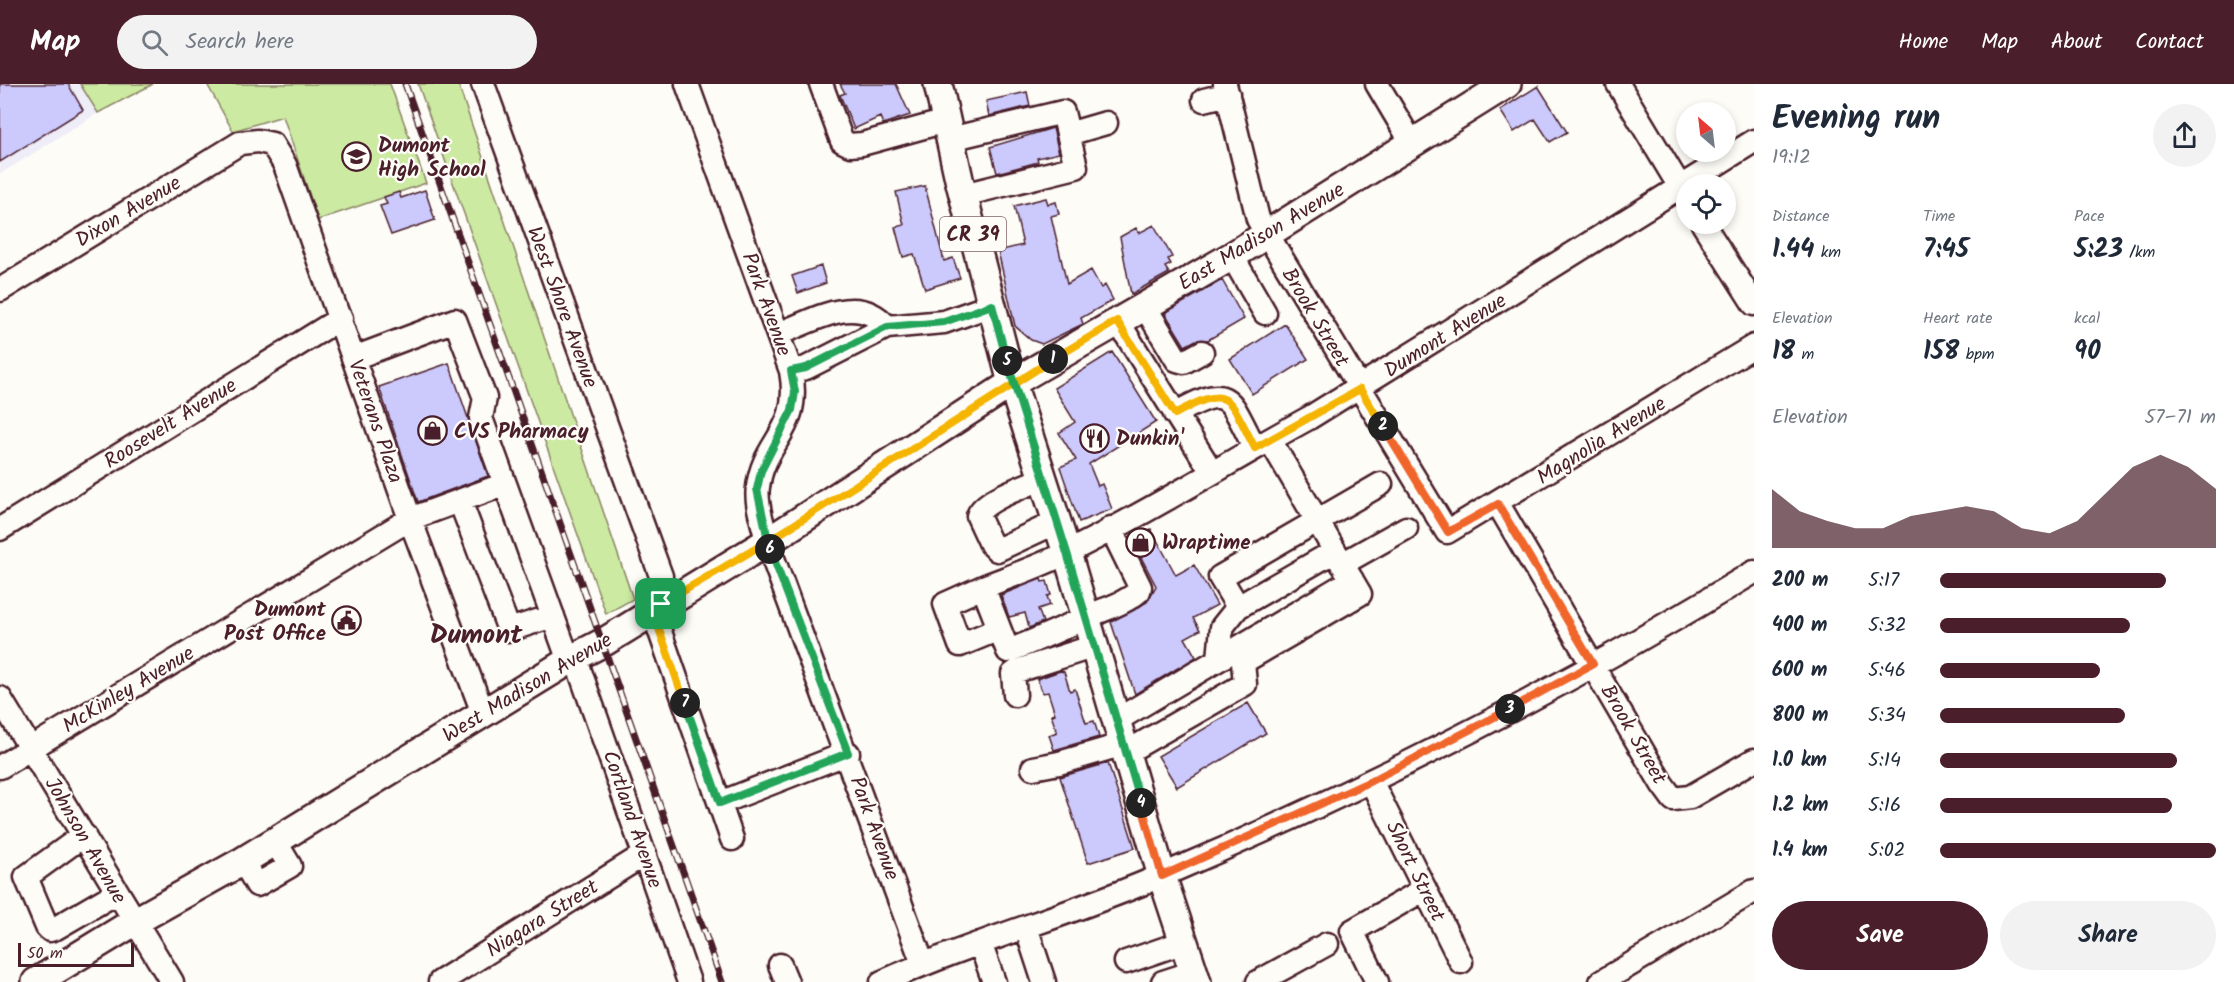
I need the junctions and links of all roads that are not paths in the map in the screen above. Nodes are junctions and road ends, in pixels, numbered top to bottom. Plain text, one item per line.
1 (483, 84) edge
2 (687, 84) edge
3 (821, 84) edge
4 (938, 84) edge
5 (1377, 84) edge
6 (1507, 84) edge
7 (1618, 84) edge
8 (1227, 89) edge
9 (1204, 100) dead end
10 (1106, 123) dead end
11 (948, 130) junction
12 (1068, 134) junction
13 (258, 141) joint
14 (1754, 141) edge
15 (1412, 143) junction
16 (1708, 174) edge
17 (1676, 180) edge
18 (963, 195) junction
19 (1676, 196) edge
20 (1266, 234) junction
21 (1709, 234) edge
22 (1232, 256) junction
23 (0, 290) edge
24 (1754, 304) edge
25 (992, 305) junction
26 (1144, 305) junction
27 (1265, 313) dead end
28 (341, 318) junction
29 (1117, 321) junction
30 (887, 327) junction
31 (778, 334) junction
32 (1754, 346) edge
33 (1202, 352) dead end
34 (354, 358) junction
35 (791, 371) junction
36 (1012, 383) junction
37 (1360, 389) junction
38 (1175, 414) junction
39 (1262, 444) junction
40 (1212, 472) junction
41 (1043, 478) junction
42 (1381, 483) dead end
43 (505, 484) junction
44 (459, 501) junction
45 (1498, 504) junction
46 (410, 519) junction
47 (1317, 521) junction
48 (1057, 522) junction
49 (1111, 528) junction
50 (1406, 528) dead end
51 (0, 529) edge
52 (1448, 532) joint
53 (767, 542) junction
54 (1067, 553) junction
55 (1347, 572) junction
56 (1754, 572) edge
57 (983, 587) junction
58 (661, 604) junction
59 (1238, 607) junction
60 (552, 616) junction
61 (1086, 617) junction
62 (999, 629) junction
63 (1095, 646) junction
64 (572, 659) junction
65 (1219, 659) junction
66 (1593, 664) junction
67 (1016, 695) dead end
68 (0, 698) edge
69 (483, 713) junction
70 (1123, 738) junction
71 (32, 747) junction
72 (848, 753) junction
73 (1751, 762) edge
74 (0, 766) edge
75 (1033, 768) dead end
76 (1371, 781) junction
77 (720, 803) junction
78 (84, 835) junction
79 (732, 838) dead end
80 (645, 854) junction
81 (1162, 876) junction
82 (1425, 889) junction
83 (1754, 891) edge
84 (116, 893) junction
85 (134, 922) junction
86 (1026, 927) junction
87 (1184, 942) junction
88 (980, 943) junction
89 (1327, 944) dead end
90 (1126, 962) dead end
91 (1461, 962) dead end
92 (923, 964) junction
93 (1195, 977) edge
94 (36, 982) edge
95 (172, 982) edge
96 (440, 982) edge
97 (689, 982) edge
98 (882, 982) edge
99 (994, 982) edge
100 (1044, 982) edge
101 (1163, 982) edge
102 (1258, 982) edge
103 (1377, 982) edge
104 (1601, 982) edge

1 - 58 street, West Shore Avenue
2 - 31 street, Park Avenue
3 - 11 street
4 - 11 main road, CR 39
5 - 15 street
6 - 15 main road, East Madison Avenue
7 - 17 street
8 - 9 street
8 - 20 street, Brook Street
10 - 12 street
11 - 12 street
11 - 18 main road, CR 39
12 - 18 street
13 - 23 street, Dixon Avenue
13 - 28 street, Veterans Plaza
14 - 16 street, Dumont Avenue
15 - 20 main road, East Madison Avenue
18 - 25 main road, CR 39
19 - 37 street, Dumont Avenue
20 - 22 main road, East Madison Avenue
20 - 37 street, Brook Street
21 - 24 street
22 - 26 main road, East Madison Avenue
22 - 27 street
25 - 30 street
25 - 36 main road, CR 39
26 - 29 main road, East Madison Avenue
26 - 33 street
28 - 34 street, Veterans Plaza
28 - 51 street, Roosevelt Avenue
29 - 36 main road, East Madison Avenue
29 - 38 street
30 - 31 street
30 - 35 street
31 - 35 street, Park Avenue
32 - 45 street, Magnolia Avenue
34 - 43 street, Cortland Avenue
34 - 46 street, Veterans Plaza
35 - 53 street, Park Avenue
36 - 41 main road, CR 39
36 - 53 main road, West Madison Avenue
37 - 39 street, Dumont Avenue
37 - 52 street, Brook Street
38 - 39 street
38 - 40 street
39 - 40 street, Dumont Avenue
39 - 47 street
40 - 49 street, Dumont Avenue
41 - 48 main road, CR 39
41 - 48 street
42 - 47 street
43 - 44 street, McKinley Avenue
43 - 60 street, Cortland Avenue
44 - 46 street, McKinley Avenue
44 - 60 street
45 - 52 street, Magnolia Avenue
45 - 66 street, Brook Street
46 - 69 street, Veterans Plaza
46 - 71 street, McKinley Avenue
47 - 55 street
47 - 59 street
48 - 54 main road, CR 39
49 - 54 street, Dumont Avenue
49 - 61 street
50 - 55 street
53 - 58 main road, West Madison Avenue
53 - 72 street, Park Avenue
54 - 57 street, Dumont Avenue
54 - 61 main road, CR 39
55 - 59 street
55 - 65 street
55 - 70 street
56 - 66 street
57 - 62 street
57 - 62 street, Dumont Avenue
58 - 64 main road, West Madison Avenue
58 - 77 street, West Shore Avenue
59 - 65 street
60 - 64 street, Cortland Avenue
61 - 62 street
61 - 63 main road, CR 39
63 - 67 street
63 - 70 main road, CR 39
64 - 69 main road, West Madison Avenue
64 - 80 street, Cortland Avenue
65 - 70 street
66 - 73 street, Brook Street
66 - 76 street
68 - 71 street, Johnson Avenue
69 - 85 main road, West Madison Avenue
70 - 75 street
70 - 81 main road, CR 39
71 - 74 street, McKinley Avenue
71 - 78 street, Johnson Avenue
72 - 77 street
72 - 92 street, Park Avenue
76 - 81 street
76 - 82 street, Short Street
77 - 79 street, West Shore Avenue
78 - 84 street, Johnson Avenue
78 - 84 street
80 - 96 street, Niagara Street
80 - 97 street, Cortland Avenue
81 - 86 street
81 - 87 main road, CR 39
82 - 91 street, Short Street
82 - 103 street
83 - 104 street
84 - 85 street, Johnson Avenue
85 - 94 main road, West Madison Avenue
85 - 95 street, Johnson Avenue
86 - 88 street
86 - 100 street
87 - 90 street
87 - 93 main road, CR 39
88 - 92 street
88 - 99 street
89 - 102 street
92 - 98 street
93 - 101 street

